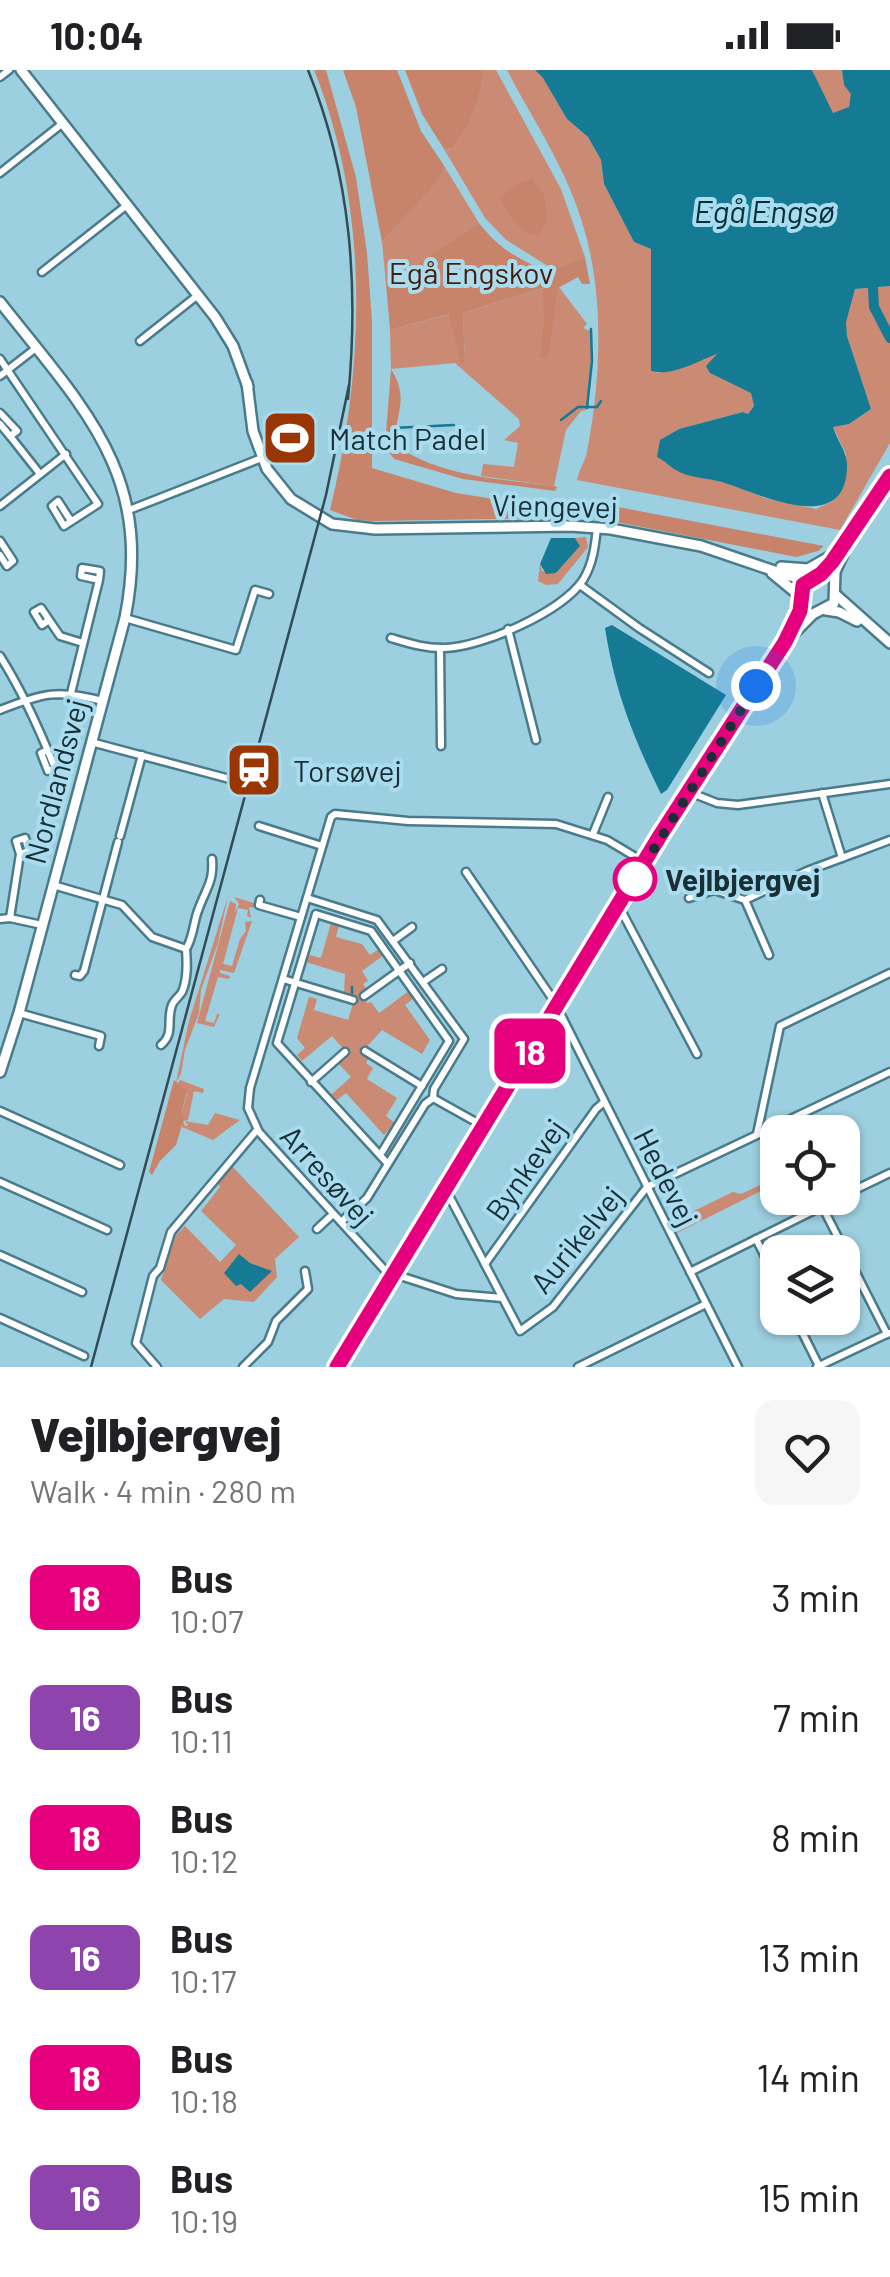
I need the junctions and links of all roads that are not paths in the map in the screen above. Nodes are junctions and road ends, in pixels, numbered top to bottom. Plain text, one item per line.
1 (9, 70) edge
2 (21, 70) edge
3 (0, 77) edge
4 (63, 123) junction
5 (0, 173) edge
6 (127, 205) junction
7 (42, 272) dead end
8 (198, 295) junction
9 (0, 302) edge
10 (140, 341) dead end
11 (36, 348) junction
12 (0, 359) edge
13 (10, 369) junction
14 (0, 376) edge
15 (0, 413) edge
16 (0, 424) edge
17 (10, 436) junction
18 (66, 454) junction
19 (264, 457) junction
20 (40, 474) junction
21 (890, 476) edge
22 (0, 506) edge
23 (129, 510) junction
24 (71, 521) dead end
25 (597, 528) junction
26 (853, 533) junction
27 (1, 543) edge
28 (713, 549) junction
29 (0, 555) edge
30 (747, 561) junction
31 (813, 577) junction
32 (99, 580) dead end
33 (580, 585) junction
34 (836, 590) junction
35 (269, 594) dead end
36 (801, 599) junction
37 (822, 611) junction
38 (125, 618) junction
39 (49, 620) dead end
40 (508, 629) junction
41 (873, 629) junction
42 (391, 638) dead end
43 (785, 642) junction
44 (890, 643) edge
45 (84, 644) junction
46 (440, 648) junction
47 (0, 656) edge
48 (709, 674) dead end
49 (72, 693) junction
50 (28, 699) junction
51 (102, 701) junction
52 (0, 710) edge
53 (536, 740) dead end
54 (91, 742) junction
55 (441, 746) dead end
56 (48, 750) dead end
57 (142, 755) junction
58 (240, 782) dead end
59 (890, 784) edge
60 (689, 792) junction
61 (822, 793) junction
62 (608, 798) dead end
63 (258, 826) dead end
64 (593, 834) junction
65 (890, 840) edge
66 (322, 846) junction
67 (20, 854) dead end
68 (842, 858) junction
69 (212, 859) dead end
70 (645, 863) junction
71 (466, 872) dead end
72 (53, 886) junction
73 (307, 898) junction
74 (688, 898) dead end
75 (103, 900) junction
76 (260, 900) dead end
77 (745, 900) junction
78 (617, 909) junction
79 (347, 910) junction
80 (301, 917) junction
81 (10, 918) junction
82 (0, 919) edge
83 (344, 922) junction
84 (42, 926) junction
85 (412, 928) dead end
86 (394, 941) junction
87 (186, 949) junction
88 (769, 955) dead end
89 (410, 963) junction
90 (442, 969) dead end
91 (400, 971) junction
92 (890, 973) edge
93 (75, 975) dead end
94 (283, 978) junction
95 (295, 982) junction
96 (424, 982) junction
97 (364, 996) dead end
98 (354, 1000) dead end
99 (557, 1007) junction
100 (19, 1013) junction
101 (161, 1045) dead end
102 (99, 1046) dead end
103 (365, 1051) dead end
104 (345, 1052) dead end
105 (697, 1054) dead end
106 (438, 1060) junction
107 (448, 1066) junction
108 (0, 1072) edge
109 (890, 1072) edge
110 (311, 1082) junction
111 (422, 1086) junction
112 (433, 1098) junction
113 (604, 1102) junction
114 (0, 1111) edge
115 (400, 1121) junction
116 (482, 1126) junction
117 (411, 1128) junction
118 (257, 1130) junction
119 (757, 1135) junction
120 (382, 1152) dead end
121 (388, 1164) junction
122 (120, 1165) dead end
123 (890, 1174) edge
124 (0, 1182) edge
125 (647, 1187) junction
126 (445, 1188) junction
127 (860, 1188) edge
128 (334, 1214) junction
129 (803, 1215) edge
130 (827, 1215) edge
131 (341, 1222) junction
132 (317, 1229) dead end
133 (108, 1230) dead end
134 (756, 1238) junction
135 (760, 1246) edge
136 (0, 1255) edge
137 (485, 1264) junction
138 (305, 1271) dead end
139 (690, 1272) junction
140 (393, 1276) junction
141 (82, 1292) dead end
142 (503, 1298) junction
143 (706, 1304) junction
144 (0, 1318) edge
145 (888, 1333) edge
146 (803, 1335) edge
147 (84, 1356) dead end
148 (818, 1366) edge
149 (157, 1367) edge
150 (243, 1367) edge
151 (338, 1367) edge
152 (578, 1367) edge
153 (738, 1367) edge

1 - 3 street
2 - 4 street
4 - 5 street
4 - 6 street
6 - 7 street
6 - 8 street
8 - 10 street
8 - 19 street
9 - 11 street, Nordlandsvej
11 - 13 street
11 - 23 street, Nordlandsvej
12 - 13 street
13 - 14 street
13 - 18 street
15 - 17 street
16 - 17 street
17 - 20 street
18 - 20 street
18 - 24 street
19 - 23 street
19 - 25 street, Viengevej
20 - 22 street
21 - 26 street
23 - 38 street, Nordlandsvej
25 - 28 street, Viengevej
25 - 33 street
26 - 28 street
26 - 31 street
26 - 34 street
27 - 29 street
28 - 30 street, Viengevej
30 - 31 street, Viengevej
30 - 36 street, Viengevej
31 - 34 street
31 - 36 street
32 - 45 street
33 - 40 street
33 - 48 street
34 - 37 street
34 - 41 street
35 - 38 street
36 - 37 street
36 - 43 street
37 - 41 street
37 - 43 street
38 - 51 street, Nordlandsvej
39 - 45 street
40 - 46 street
40 - 53 street
41 - 44 street
42 - 46 street
43 - 60 street
45 - 49 street
46 - 55 street
47 - 50 street
49 - 50 street
49 - 51 street
50 - 52 street
50 - 56 street
51 - 54 street, Nordlandsvej
54 - 57 street
54 - 72 street, Nordlandsvej
57 - 58 street
57 - 75 street
59 - 61 street
60 - 61 street
60 - 70 street
61 - 68 street
62 - 64 street
63 - 66 street
64 - 66 street
64 - 70 street
65 - 68 street
66 - 73 street, Arresøvej
67 - 81 street
68 - 77 street
69 - 87 street
70 - 78 street
71 - 99 street, Hedevej
72 - 75 street
72 - 84 street, Nordlandsvej
73 - 79 street
73 - 80 street, Arresøvej
74 - 77 street
75 - 87 street
75 - 93 street
76 - 80 street
77 - 88 street
78 - 99 street
78 - 105 street
79 - 83 street
79 - 86 street
80 - 94 street, Arresøvej
81 - 82 street
81 - 84 street
83 - 91 street
83 - 95 street
84 - 100 street, Nordlandsvej
85 - 86 street
86 - 89 street
87 - 101 street
89 - 91 street
89 - 96 street
90 - 96 street
91 - 97 street
91 - 106 street
92 - 119 street
94 - 95 street
94 - 118 street, Arresøvej
95 - 98 street
95 - 110 street
96 - 107 street
99 - 113 street, Hedevej
99 - 116 street
100 - 102 street
100 - 108 street, Nordlandsvej
103 - 111 street
104 - 110 street
106 - 107 street
106 - 111 street
107 - 112 street
109 - 119 street
110 - 121 street
111 - 115 street
112 - 116 street
112 - 117 street
113 - 125 street, Hedevej
113 - 137 street, Bynkevej
114 - 122 street
115 - 117 street
115 - 120 street
116 - 126 street
117 - 121 street
118 - 128 street, Arresøvej
118 - 149 street
119 - 125 street
121 - 131 street
123 - 127 street
124 - 133 street
125 - 139 street, Hedevej
125 - 142 street, Aurikelvej
126 - 137 street
126 - 140 street
128 - 131 street, Arresøvej
128 - 132 street
129 - 134 street
130 - 145 street
131 - 140 street, Arresøvej
134 - 135 street
134 - 139 street
136 - 141 street
137 - 142 street
138 - 150 street
139 - 143 street, Hedevej
140 - 142 street
140 - 151 street
143 - 152 street
143 - 153 street, Hedevej
144 - 147 street
145 - 148 street
146 - 148 street

